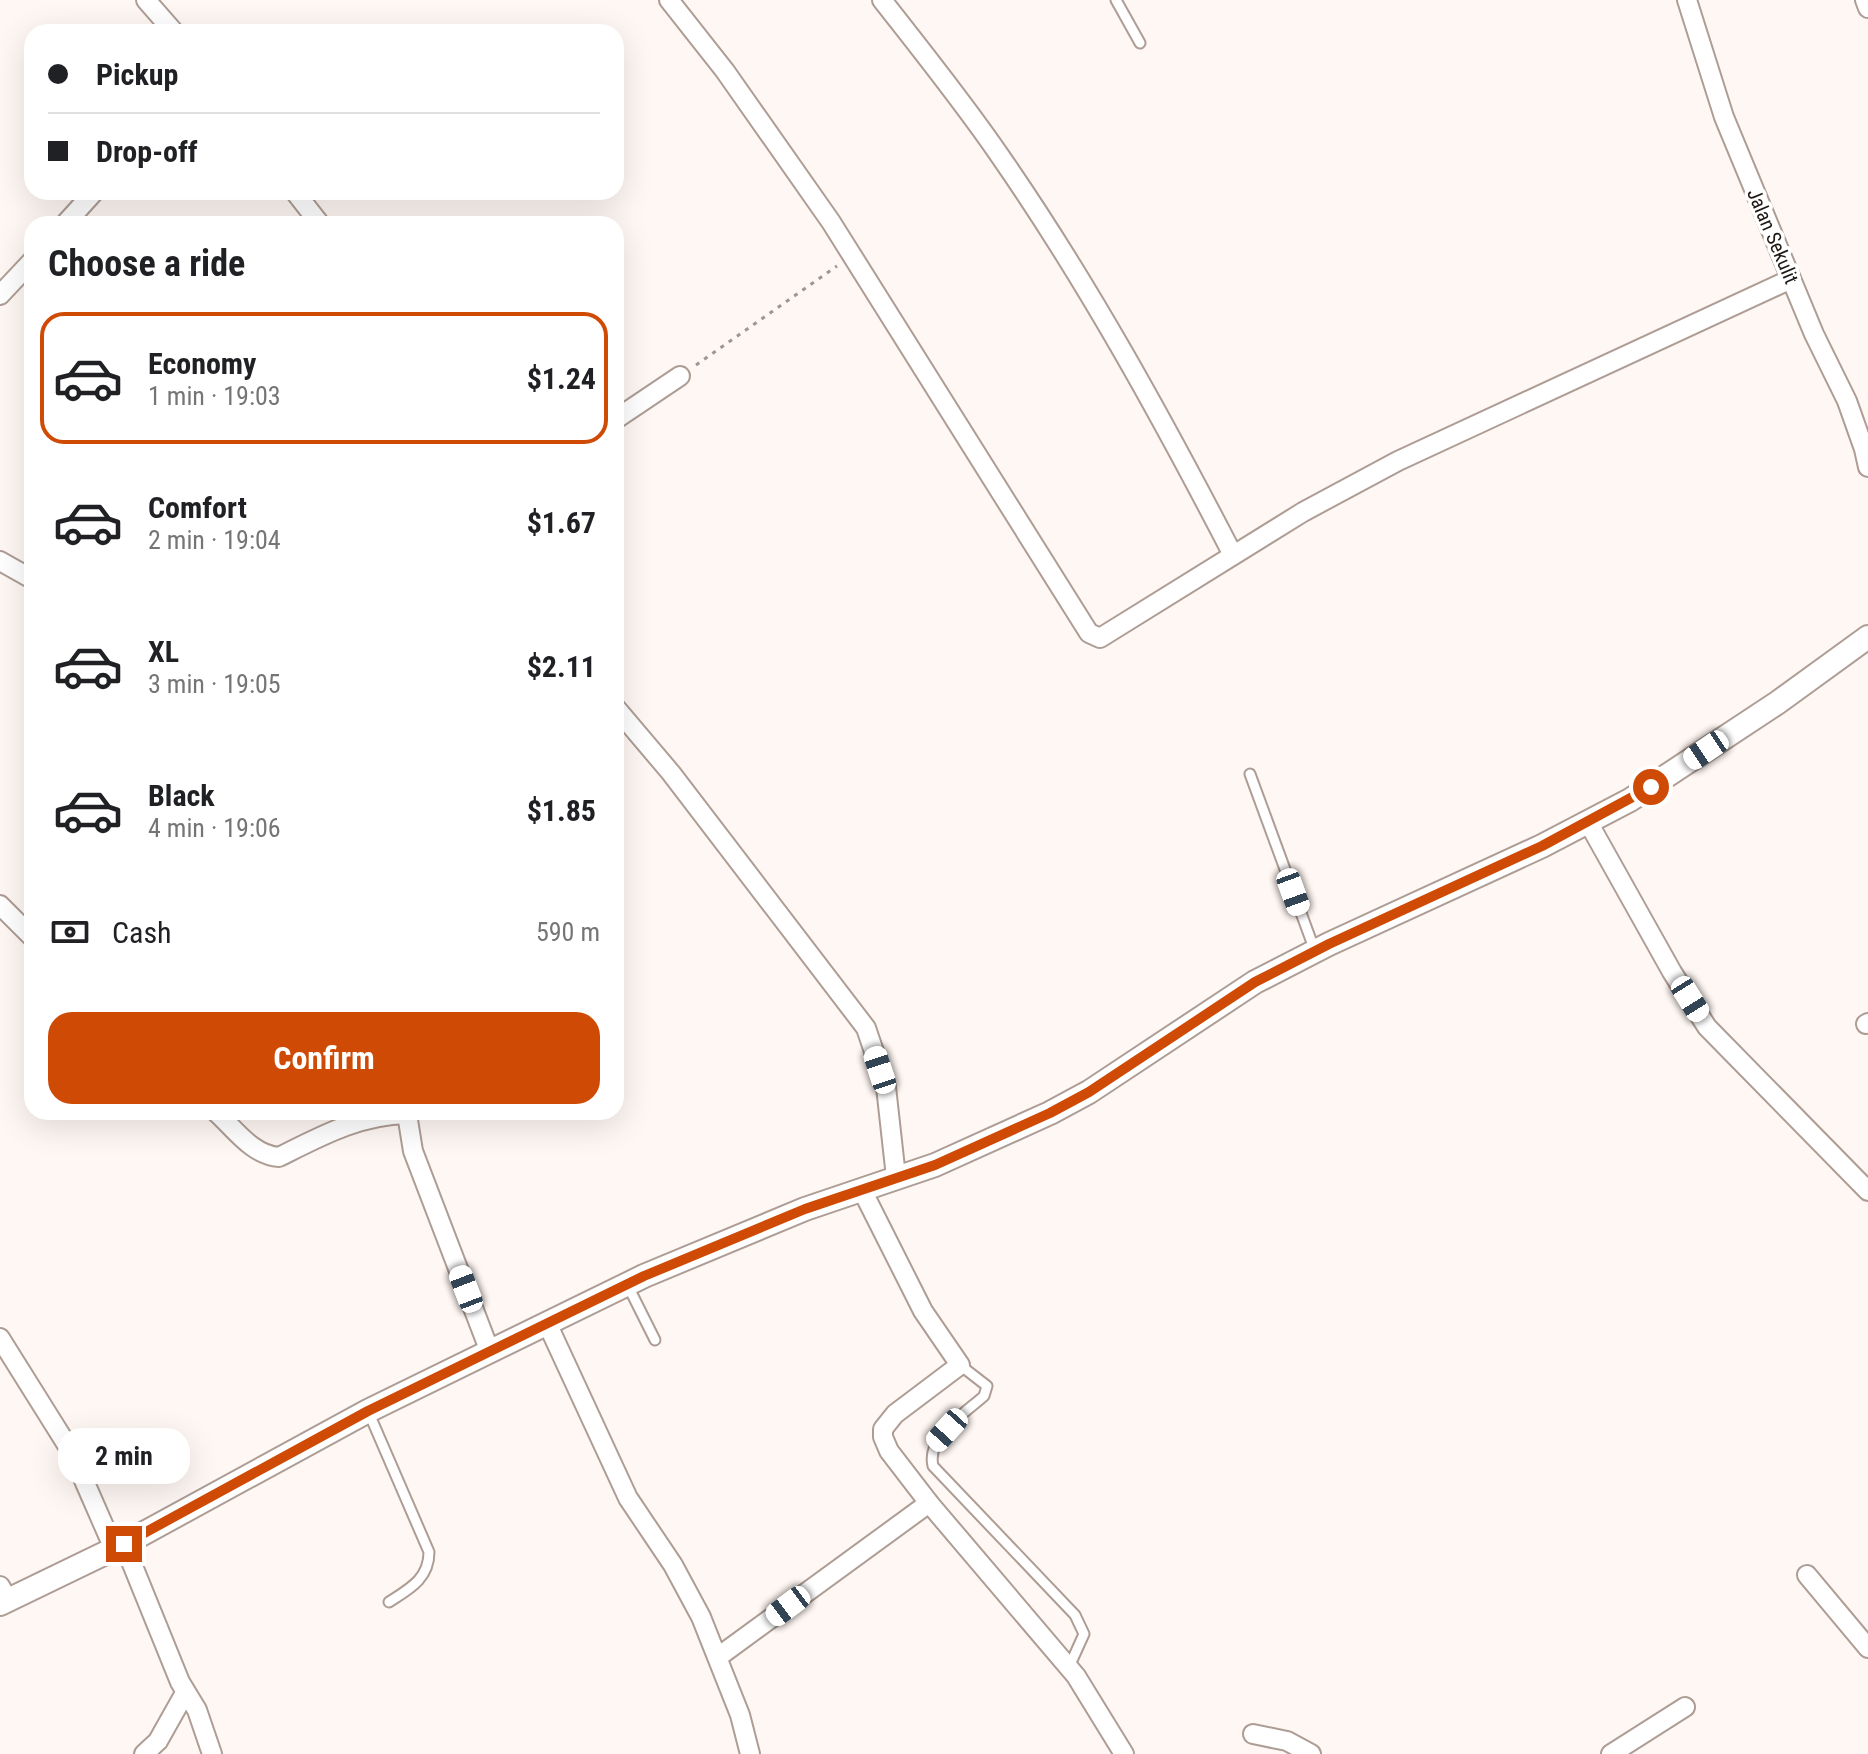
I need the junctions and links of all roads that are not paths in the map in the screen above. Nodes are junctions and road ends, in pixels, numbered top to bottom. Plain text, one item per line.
1 (146, 0) edge
2 (669, 0) edge
3 (882, 0) edge
4 (1116, 0) edge
5 (1687, 0) edge
6 (1865, 0) edge
7 (1868, 8) edge
8 (167, 24) edge
9 (1140, 43) dead end
10 (87, 200) edge
11 (301, 200) edge
12 (72, 216) edge
13 (314, 216) edge
14 (24, 270) edge
15 (1791, 279) junction
16 (0, 295) edge
17 (680, 376) road end
18 (624, 414) edge
19 (1868, 467) edge
20 (1233, 555) junction
21 (0, 561) edge
22 (24, 574) edge
23 (1868, 637) edge
24 (624, 717) edge
25 (1250, 774) dead end
26 (1588, 822) junction
27 (0, 905) edge
28 (24, 929) edge
29 (1315, 951) junction
30 (224, 1120) edge
31 (361, 1120) edge
32 (401, 1120) edge
33 (896, 1177) junction
34 (862, 1190) junction
35 (1868, 1191) edge
36 (627, 1284) junction
37 (547, 1323) junction
38 (0, 1338) edge
39 (655, 1340) dead end
40 (490, 1352) junction
41 (960, 1365) junction
42 (368, 1411) junction
43 (929, 1503) junction
44 (119, 1547) junction
45 (1807, 1575) dead end
46 (3, 1596) edge
47 (389, 1602) dead end
48 (1868, 1648) edge
49 (718, 1657) junction
50 (1069, 1667) junction
51 (185, 1693) junction
52 (1685, 1707) dead end
53 (1253, 1734) dead end
54 (144, 1754) edge
55 (212, 1754) edge
56 (750, 1754) edge
57 (1124, 1754) edge
58 (1311, 1754) edge
59 (1611, 1754) edge

1 - 8 street
2 - 20 street
3 - 20 street
4 - 9 lane
5 - 15 street, Jalan Sekulit
6 - 7 street
10 - 12 street
11 - 13 street
14 - 16 street
15 - 19 street, Jalan Sekulit
15 - 20 street
17 - 18 street
21 - 22 street
23 - 26 street
24 - 33 street
25 - 29 lane
26 - 29 street
26 - 35 street
27 - 28 street
29 - 33 street
30 - 31 street
32 - 40 street
33 - 34 street
34 - 36 street
34 - 41 street
36 - 37 street
36 - 39 lane
37 - 40 street
37 - 49 street
38 - 44 street
40 - 42 street
41 - 43 street
41 - 50 lane
42 - 44 street
42 - 47 lane
43 - 49 street
43 - 50 street
44 - 46 street
44 - 51 street
45 - 48 street
49 - 56 street
50 - 57 street
51 - 54 street
51 - 55 street
52 - 59 street
53 - 58 street

